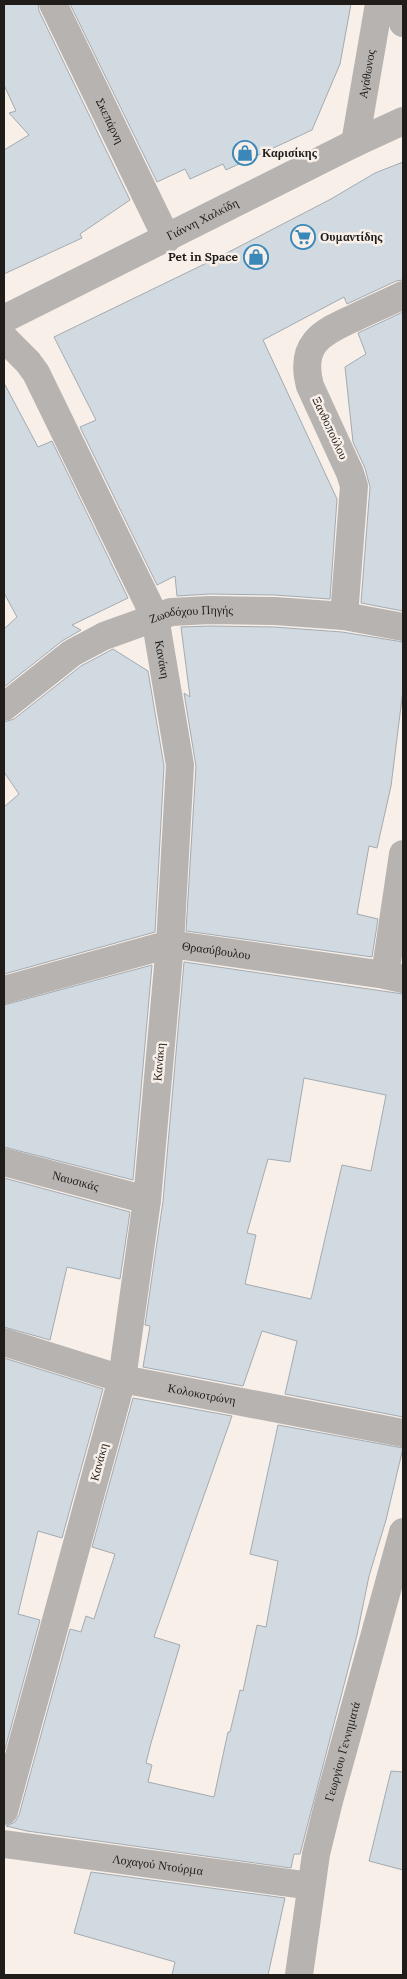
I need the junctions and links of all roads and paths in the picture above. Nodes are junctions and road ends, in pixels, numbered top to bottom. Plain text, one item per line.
1 (52, 4) edge
2 (379, 4) edge
3 (397, 4) edge
4 (403, 23) edge
5 (403, 121) edge
6 (355, 143) junction
7 (167, 239) junction
8 (403, 295) edge
9 (4, 319) edge
10 (4, 338) edge
11 (344, 616) junction
12 (155, 618) junction
13 (403, 627) edge
14 (4, 707) edge
15 (403, 854) edge
16 (170, 944) junction
17 (394, 977) edge
18 (4, 990) edge
19 (4, 1162) edge
20 (147, 1200) junction
21 (4, 1342) edge
22 (122, 1379) junction
23 (403, 1433) edge
24 (403, 1532) edge
25 (4, 1812) edge
26 (4, 1844) edge
27 (311, 1886) junction
28 (299, 1975) edge

1 - 7 street, Σκεπάρνη
2 - 6 street, Αγάθωνος
3 - 4 street
5 - 6 street, Γιάννη Χαλκίδη
6 - 7 street, Γιάννη Χαλκίδη
7 - 9 street, Γιάννη Χαλκίδη
8 - 11 street, Ξανθοπούλου
10 - 12 street, Κανάκη
11 - 12 street, Ζωοδόχου Πηγής
11 - 13 street, Ζωοδόχου Πηγής
12 - 14 street, Ζωοδόχου Πηγής
12 - 16 street, Κανάκη
15 - 17 street
16 - 17 street, Θρασύβουλου
16 - 18 street, Θρασύβουλου
16 - 20 street, Κανάκη
19 - 20 street, Ναυσικάς
20 - 22 street, Κανάκη
21 - 22 street, Κολοκοτρώνη
22 - 23 street, Κολοκοτρώνη
22 - 25 street, Κανάκη
24 - 27 street, Γεωργίου Γεννηματά
26 - 27 street, Λοχαγού Ντούρμα
27 - 28 street, Γεωργίου Γεννηματά

